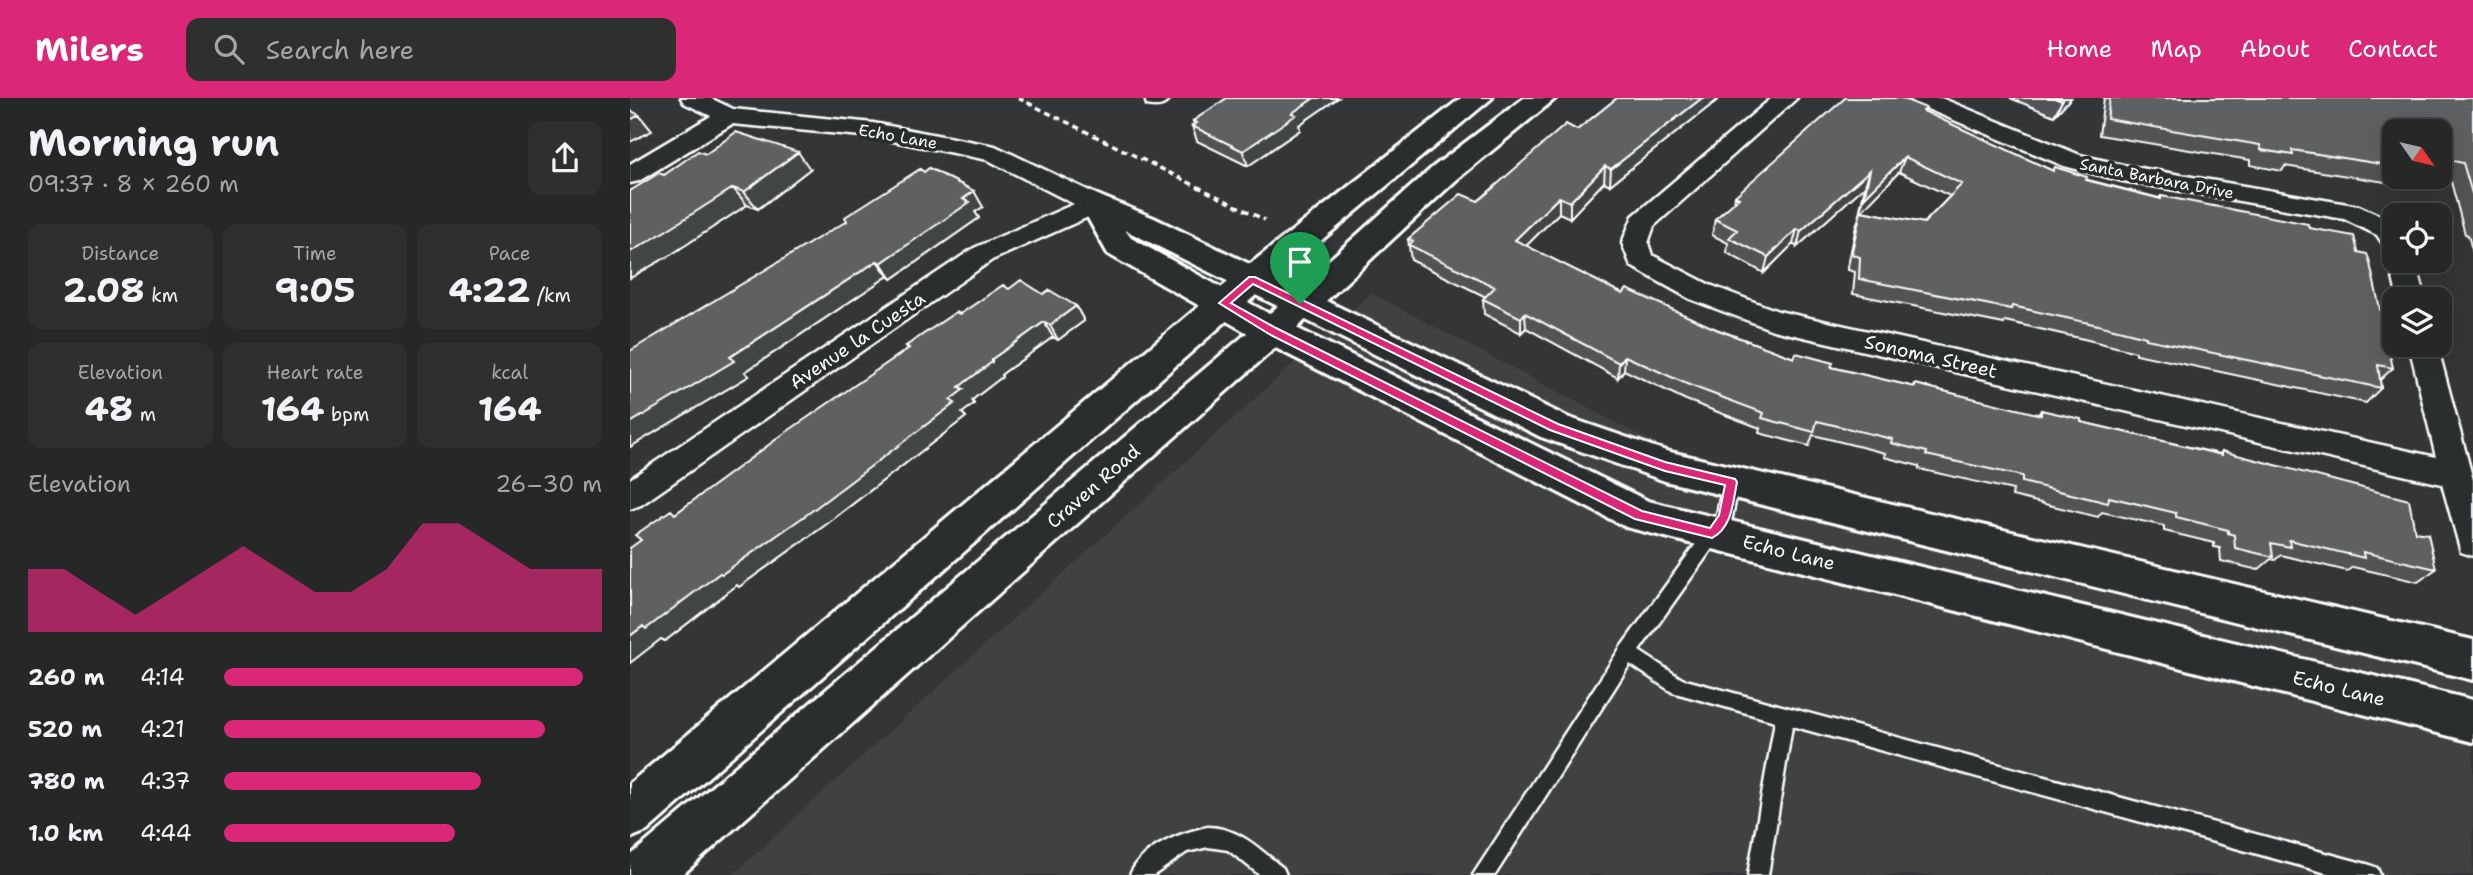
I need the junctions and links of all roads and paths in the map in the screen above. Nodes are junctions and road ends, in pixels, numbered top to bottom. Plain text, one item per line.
1 (692, 98) edge
2 (1018, 98) edge
3 (1478, 98) edge
4 (1542, 98) edge
5 (1786, 98) edge
6 (1921, 98) edge
7 (1511, 111) edge
8 (727, 116) junction
9 (630, 175) edge
10 (1095, 204) junction
11 (1265, 220) dead end
12 (2382, 226) edge
13 (1238, 292) junction
14 (1286, 318) junction
15 (2426, 357) edge
16 (2456, 474) junction
17 (1731, 482) junction
18 (630, 496) edge
19 (1712, 533) junction
20 (2473, 542) edge
21 (1627, 653) junction
22 (2473, 660) edge
23 (1785, 715) junction
24 (2473, 721) edge
25 (630, 814) edge
26 (645, 875) edge
27 (1140, 875) edge
28 (1276, 875) edge
29 (1483, 875) edge
30 (1758, 875) edge
31 (2370, 875) edge

1 - 8 street, Echo Lane
2 - 11 path
3 - 13 street
4 - 7 street, Craven Road
5 - 16 street, Sonoma Street
6 - 12 street, Santa Barbara Drive
7 - 14 street, Craven Road
8 - 9 street
8 - 10 street, Echo Lane
10 - 13 street, Echo Lane
10 - 13 street, Echo Lane
10 - 18 street, Avenue la Cuesta
13 - 14 street, Echo Lane
13 - 25 street
14 - 17 street, Echo Lane
14 - 19 street, Echo Lane
14 - 26 street, Craven Road
15 - 16 street
16 - 20 street
17 - 19 lane
17 - 22 street, Echo Lane
19 - 21 lane
19 - 24 street, Echo Lane
21 - 23 lane
21 - 29 lane
23 - 30 lane
23 - 31 lane
27 - 28 lane

